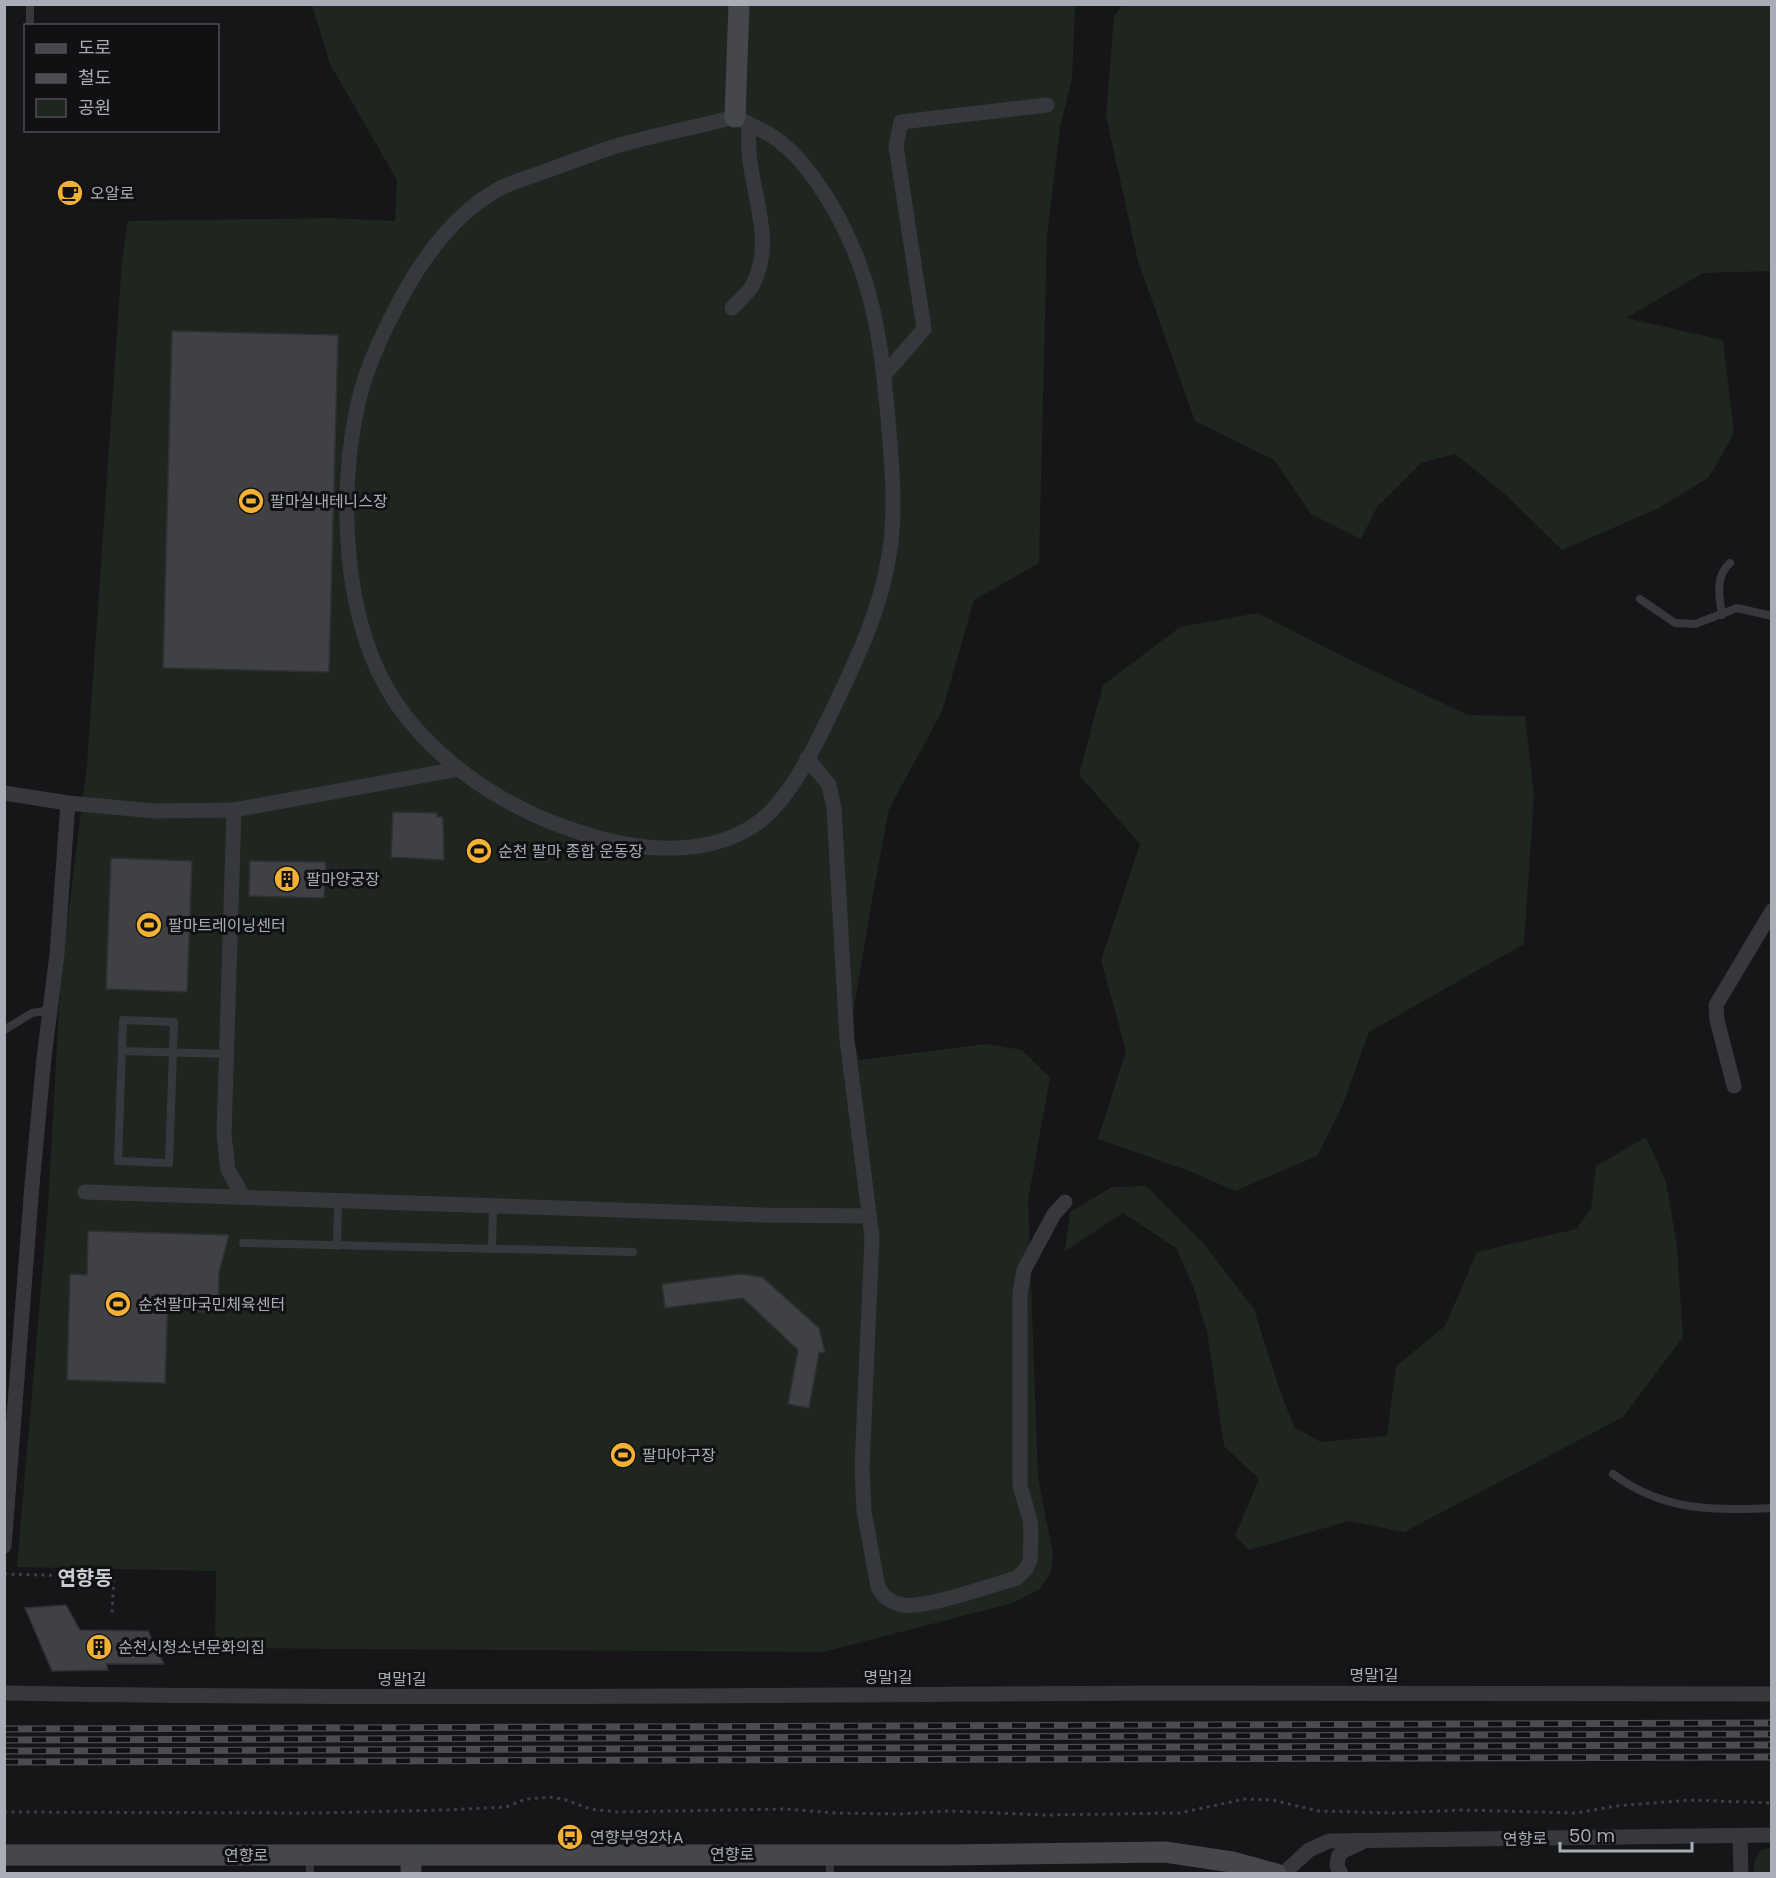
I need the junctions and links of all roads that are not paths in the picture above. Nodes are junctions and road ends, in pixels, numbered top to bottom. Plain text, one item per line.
1 (30, 4) edge
2 (739, 4) edge
3 (30, 24) edge
4 (1047, 105) dead end
5 (742, 121) junction
6 (732, 308) dead end
7 (885, 374) junction
8 (1730, 563) dead end
9 (1640, 599) dead end
10 (1722, 615) junction
11 (1772, 616) edge
12 (807, 758) junction
13 (458, 769) junction
14 (4, 793) edge
15 (68, 803) junction
16 (234, 810) junction
17 (1772, 911) edge
18 (50, 1010) junction
19 (4, 1030) edge
20 (122, 1051) junction
21 (173, 1052) junction
22 (226, 1054) junction
23 (1734, 1086) dead end
24 (85, 1192) dead end
25 (243, 1196) junction
26 (338, 1201) junction
27 (1065, 1202) dead end
28 (493, 1206) junction
29 (869, 1216) junction
30 (243, 1244) dead end
31 (337, 1246) junction
32 (492, 1249) junction
33 (633, 1252) dead end
34 (1613, 1474) dead end
35 (1772, 1509) edge
36 (4, 1546) edge
37 (4, 1694) edge
38 (1772, 1694) edge
39 (1772, 1835) edge
40 (1740, 1836) junction
41 (1368, 1840) junction
42 (4, 1855) edge
43 (310, 1864) edge
44 (411, 1864) edge
45 (830, 1864) edge
46 (948, 1864) edge
47 (1276, 1874) edge
48 (1283, 1874) edge
49 (1341, 1874) edge
50 (1741, 1874) edge

1 - 3 lane
2 - 5 main road
4 - 7 street
5 - 6 street
5 - 7 street
5 - 13 street
7 - 12 street
8 - 10 lane
9 - 10 lane
10 - 11 lane
12 - 13 street
12 - 29 street
13 - 16 street
14 - 15 street
15 - 16 street
15 - 18 street
16 - 22 street
17 - 23 street
18 - 19 lane
18 - 36 street
20 - 21 lane
20 - 21 lane
20 - 21 lane
21 - 22 lane
22 - 25 street
24 - 25 street
25 - 26 street
26 - 28 street
26 - 31 lane
27 - 29 street
28 - 29 street
28 - 32 lane
30 - 31 lane
31 - 32 lane
32 - 33 lane
34 - 35 lane
37 - 38 street, 명말1길
39 - 40 street, 연향로
40 - 41 street, 연향로
40 - 50 street
41 - 48 street, 연향로
41 - 49 street
42 - 43 main road, 연향로
43 - 44 main road, 연향로
44 - 45 main road, 연향로
45 - 46 main road, 연향로
46 - 47 main road, 연향로

